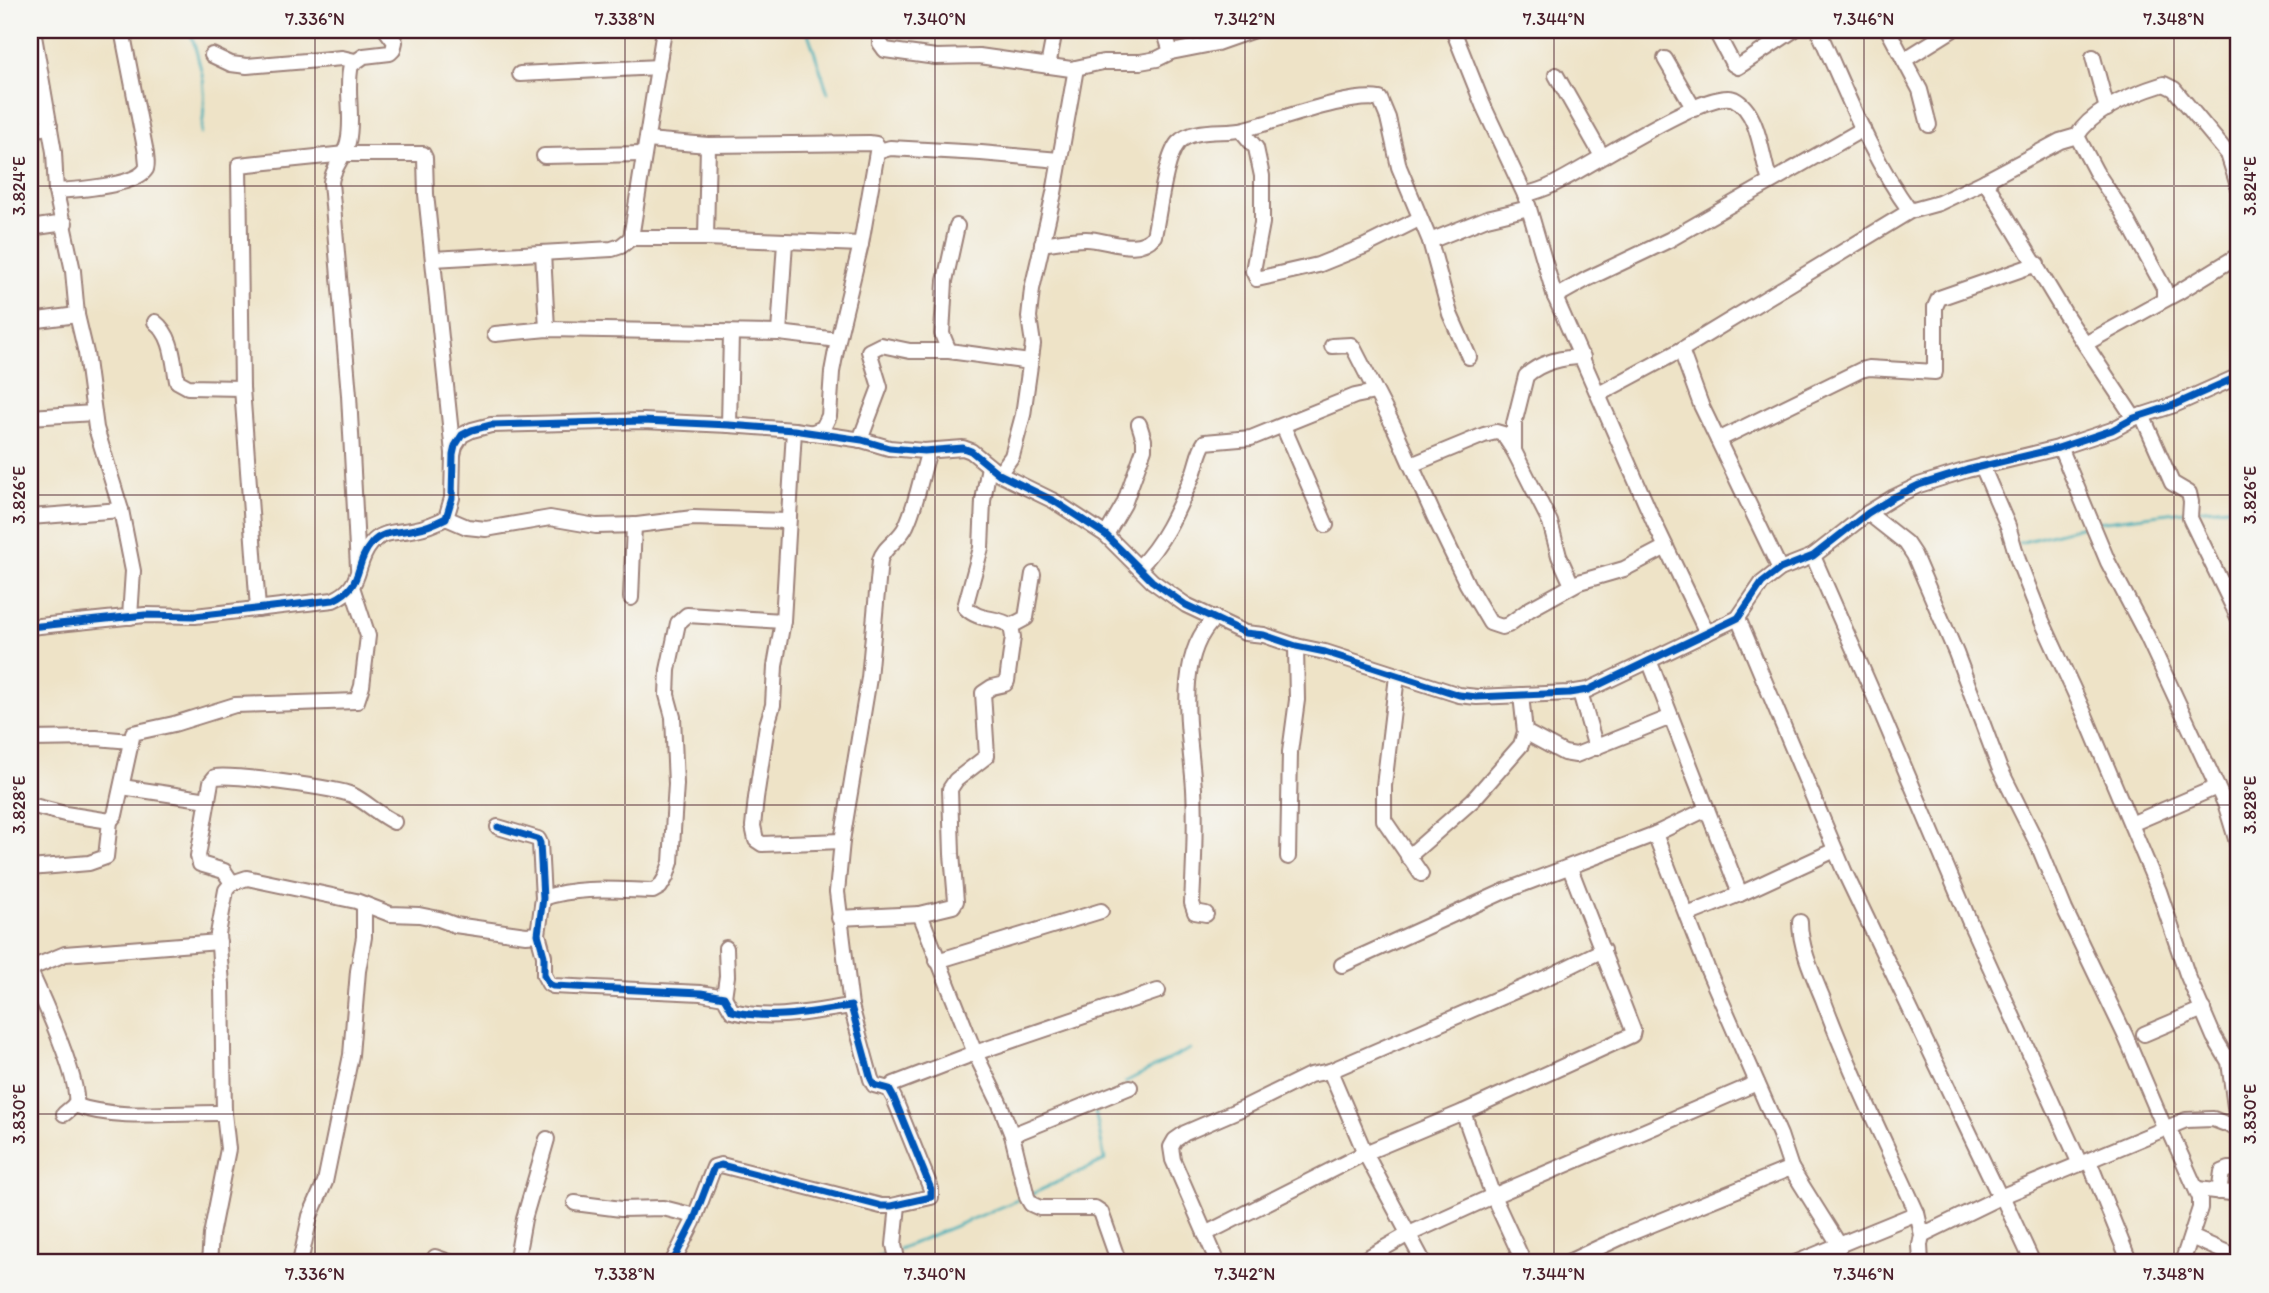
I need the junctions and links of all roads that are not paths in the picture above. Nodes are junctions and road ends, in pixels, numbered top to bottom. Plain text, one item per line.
1 (33, 30) edge
2 (122, 30) edge
3 (386, 30) edge
4 (664, 30) edge
5 (880, 30) edge
6 (1055, 30) edge
7 (1164, 30) edge
8 (1254, 30) edge
9 (1452, 30) edge
10 (1715, 30) edge
11 (1794, 30) edge
12 (1818, 30) edge
13 (1888, 30) edge
14 (1952, 30) edge
15 (1171, 52) junction
16 (212, 55) dead end
17 (2092, 57) dead end
18 (1665, 59) dead end
19 (1904, 60) junction
20 (355, 61) junction
21 (1048, 66) junction
22 (659, 67) junction
23 (1076, 68) junction
24 (520, 74) dead end
25 (1556, 75) dead end
26 (1694, 109) junction
27 (2107, 109) junction
28 (1929, 124) dead end
29 (50, 126) junction
30 (1863, 129) junction
31 (1241, 130) junction
32 (30, 131) edge
33 (2077, 136) junction
34 (708, 145) junction
35 (645, 147) junction
36 (880, 150) junction
37 (345, 154) junction
38 (544, 156) dead end
39 (1602, 156) junction
40 (1059, 160) junction
41 (1770, 181) junction
42 (1985, 181) junction
43 (2239, 189) edge
44 (56, 191) junction
45 (1527, 202) junction
46 (1910, 211) junction
47 (1419, 219) junction
48 (65, 223) junction
49 (957, 226) dead end
50 (30, 228) edge
51 (631, 238) junction
52 (706, 238) junction
53 (1430, 241) junction
54 (785, 242) junction
55 (861, 244) junction
56 (1042, 244) junction
57 (543, 253) junction
58 (2239, 255) edge
59 (433, 259) junction
60 (2037, 264) junction
61 (2168, 294) junction
62 (1555, 297) junction
63 (77, 315) junction
64 (30, 321) edge
65 (155, 322) dead end
66 (547, 329) junction
67 (779, 333) junction
68 (495, 334) dead end
69 (731, 334) junction
70 (838, 340) junction
71 (2085, 344) junction
72 (1332, 346) dead end
73 (1580, 350) junction
74 (1681, 350) junction
75 (949, 351) junction
76 (1469, 356) dead end
77 (1030, 362) junction
78 (2237, 380) edge
79 (242, 388) junction
80 (1375, 392) junction
81 (1599, 394) junction
82 (94, 413) junction
83 (30, 417) edge
84 (2138, 417) junction
85 (1139, 424) dead end
86 (729, 425) junction
87 (1283, 426) junction
88 (794, 429) junction
89 (811, 433) junction
90 (860, 440) junction
91 (1718, 440) junction
92 (2060, 447) junction
93 (929, 451) junction
94 (1514, 451) junction
95 (453, 455) junction
96 (1411, 465) junction
97 (1982, 466) junction
98 (994, 470) junction
99 (121, 510) junction
100 (1868, 513) junction
101 (30, 517) edge
102 (446, 518) junction
103 (788, 521) junction
104 (634, 525) junction
105 (1326, 525) dead end
106 (1106, 535) junction
107 (363, 541) junction
108 (1666, 547) junction
109 (1813, 556) junction
110 (1139, 567) junction
111 (1780, 569) junction
112 (1032, 574) dead end
113 (355, 582) junction
114 (1572, 586) junction
115 (631, 598) dead end
116 (258, 608) junction
117 (130, 617) junction
118 (1215, 618) junction
119 (1738, 618) junction
120 (2239, 619) edge
121 (783, 621) junction
122 (30, 626) edge
123 (1011, 626) junction
124 (1707, 633) junction
125 (1296, 646) junction
126 (1649, 660) junction
127 (1397, 676) junction
128 (1580, 692) junction
129 (1521, 695) junction
130 (1671, 717) junction
131 (1525, 732) junction
132 (30, 739) edge
133 (131, 741) junction
134 (1596, 748) junction
135 (122, 787) junction
136 (2217, 787) junction
137 (208, 800) junction
138 (30, 804) edge
139 (1707, 809) junction
140 (110, 821) junction
141 (394, 822) dead end
142 (2131, 824) junction
143 (498, 827) dead end
144 (1655, 834) junction
145 (842, 841) junction
146 (2239, 849) edge
147 (1835, 850) junction
148 (1287, 857) dead end
149 (1408, 857) junction
150 (1570, 868) junction
151 (30, 869) edge
152 (1421, 874) dead end
153 (232, 883) junction
154 (1740, 894) junction
155 (543, 898) junction
156 (364, 904) junction
157 (1101, 911) dead end
158 (920, 914) junction
159 (1206, 914) dead end
160 (1687, 915) junction
161 (839, 918) junction
162 (1800, 922) dead end
163 (538, 934) junction
164 (219, 942) junction
165 (726, 948) dead end
166 (1603, 950) junction
167 (937, 961) junction
168 (1342, 965) dead end
169 (30, 971) edge
170 (1158, 991) dead end
171 (724, 996) junction
172 (851, 1006) junction
173 (2203, 1009) junction
174 (2144, 1034) dead end
175 (975, 1054) junction
176 (1329, 1071) junction
177 (1757, 1083) junction
178 (1130, 1087) dead end
179 (889, 1089) junction
180 (1463, 1112) junction
181 (224, 1113) junction
182 (2166, 1128) junction
183 (2239, 1129) edge
184 (1012, 1135) junction
185 (547, 1139) dead end
186 (1365, 1153) junction
187 (2085, 1163) junction
188 (1791, 1168) junction
189 (2239, 1169) edge
190 (2198, 1189) junction
191 (2219, 1192) junction
192 (2239, 1195) edge
193 (1493, 1196) junction
194 (2001, 1197) junction
195 (575, 1203) dead end
196 (898, 1205) junction
197 (1917, 1213) junction
198 (695, 1216) junction
199 (1205, 1234) junction
200 (1407, 1235) junction
201 (1922, 1235) junction
202 (2191, 1237) junction
203 (1840, 1246) junction
204 (435, 1256) dead end
205 (2239, 1258) edge
206 (209, 1263) edge
207 (300, 1263) edge
208 (452, 1263) edge
209 (516, 1263) edge
210 (672, 1263) edge
211 (898, 1263) edge
212 (1119, 1263) edge
213 (1218, 1263) edge
214 (1359, 1263) edge
215 (1424, 1263) edge
216 (1524, 1263) edge
217 (1566, 1263) edge
218 (1795, 1263) edge
219 (1921, 1263) edge
220 (2033, 1263) edge
221 (2130, 1263) edge
222 (2182, 1263) edge

1 - 29 street
2 - 44 street
3 - 20 street
4 - 22 street
5 - 21 street
6 - 21 street
7 - 15 street
8 - 15 street
9 - 45 street
10 - 11 street
12 - 30 street
13 - 19 street
14 - 19 street
15 - 23 street
16 - 20 street
17 - 27 street
18 - 26 street
19 - 28 street
20 - 37 street
21 - 23 street
22 - 24 street
22 - 35 street
23 - 40 street
25 - 39 street
26 - 39 street
26 - 41 street
27 - 33 street
27 - 43 street
29 - 32 street
29 - 44 street
30 - 41 street
30 - 46 street
31 - 47 street
31 - 47 street
31 - 56 street
33 - 42 street
33 - 61 street
34 - 35 street
34 - 36 street
34 - 52 street
35 - 38 street
35 - 51 street
36 - 40 street
36 - 55 street
37 - 59 street
37 - 79 street
37 - 107 street
39 - 45 street
40 - 56 street
41 - 62 street
42 - 46 street
42 - 60 street
44 - 48 street
45 - 53 street
45 - 62 street
46 - 74 street
47 - 53 street
48 - 50 street
48 - 63 street
49 - 75 street
51 - 52 street
51 - 57 street
52 - 54 street
53 - 76 street
54 - 55 street
54 - 67 street
55 - 70 street
56 - 77 street
57 - 59 street
57 - 66 street
58 - 61 street
59 - 95 street
60 - 71 street
60 - 91 street
61 - 71 street
62 - 73 street
63 - 64 street
63 - 82 street
65 - 79 street
66 - 68 street
66 - 69 street
67 - 69 street
67 - 70 street
69 - 86 street
70 - 89 street
71 - 84 street
72 - 80 street
73 - 81 street
73 - 94 street
74 - 81 street
74 - 91 street
75 - 77 street
75 - 90 street
77 - 98 street
78 - 84 street
79 - 116 street
80 - 87 street
80 - 96 street
81 - 108 street
82 - 83 street
82 - 99 street
84 - 92 street
84 - 120 street
85 - 106 street
86 - 88 street
86 - 95 street
87 - 105 street
87 - 110 street
88 - 89 street
88 - 103 street
89 - 90 street
90 - 93 street
91 - 111 street
92 - 97 street
92 - 136 street
93 - 98 street
93 - 145 street
94 - 96 street
94 - 114 street
95 - 102 street
96 - 114 street
97 - 100 street
97 - 142 street
98 - 106 street
98 - 123 street
99 - 101 street
99 - 117 street
100 - 109 street
100 - 182 street
102 - 104 street
102 - 107 street
103 - 104 street
103 - 121 street
104 - 115 street
106 - 110 street
107 - 113 street
108 - 114 street
108 - 124 street
109 - 111 street
109 - 187 street
110 - 118 street
111 - 119 street
112 - 123 street
113 - 116 street
113 - 133 street
116 - 117 street
117 - 122 street
118 - 125 street
118 - 159 street
119 - 124 street
119 - 147 street
121 - 145 street
121 - 155 street
123 - 158 street
124 - 126 street
125 - 127 street
125 - 148 street
126 - 128 street
126 - 130 street
127 - 129 street
127 - 149 street
128 - 129 street
128 - 134 street
129 - 131 street
130 - 134 street
130 - 139 street
131 - 134 street
131 - 149 street
132 - 133 street
133 - 135 street
135 - 137 street
135 - 140 street
136 - 142 street
136 - 146 street
137 - 141 street
137 - 153 street
138 - 140 street
139 - 144 street
139 - 154 street
140 - 151 street
142 - 173 street
143 - 155 street
144 - 150 street
144 - 160 street
145 - 161 street
147 - 154 street
147 - 194 street
149 - 152 street
150 - 166 street
150 - 168 street
153 - 156 street
153 - 164 street
154 - 160 street
155 - 163 street
156 - 163 street
156 - 207 street
157 - 167 street
158 - 161 street
158 - 167 street
160 - 177 street
161 - 172 street
162 - 197 street
163 - 171 street
164 - 169 street
164 - 181 street
165 - 171 street
166 - 176 street
166 - 180 street
167 - 175 street
169 - 181 street
170 - 175 street
171 - 172 street
172 - 179 street
173 - 174 street
173 - 183 street
175 - 179 street
175 - 184 street
176 - 186 street
176 - 199 street
177 - 188 street
177 - 193 street
178 - 184 street
179 - 196 street
180 - 186 street
180 - 193 street
181 - 206 street
182 - 183 street
182 - 187 street
182 - 190 street
184 - 212 street
185 - 209 street
186 - 199 street
186 - 200 street
187 - 194 street
187 - 221 street
188 - 203 street
188 - 217 street
189 - 191 street
190 - 191 street
190 - 202 street
191 - 192 street
193 - 200 street
193 - 216 street
194 - 201 street
194 - 220 street
195 - 198 street
196 - 198 street
196 - 211 street
197 - 201 street
197 - 203 street
198 - 210 street
199 - 213 street
200 - 214 street
200 - 215 street
201 - 219 street
202 - 205 street
202 - 222 street
203 - 218 street
204 - 208 street

